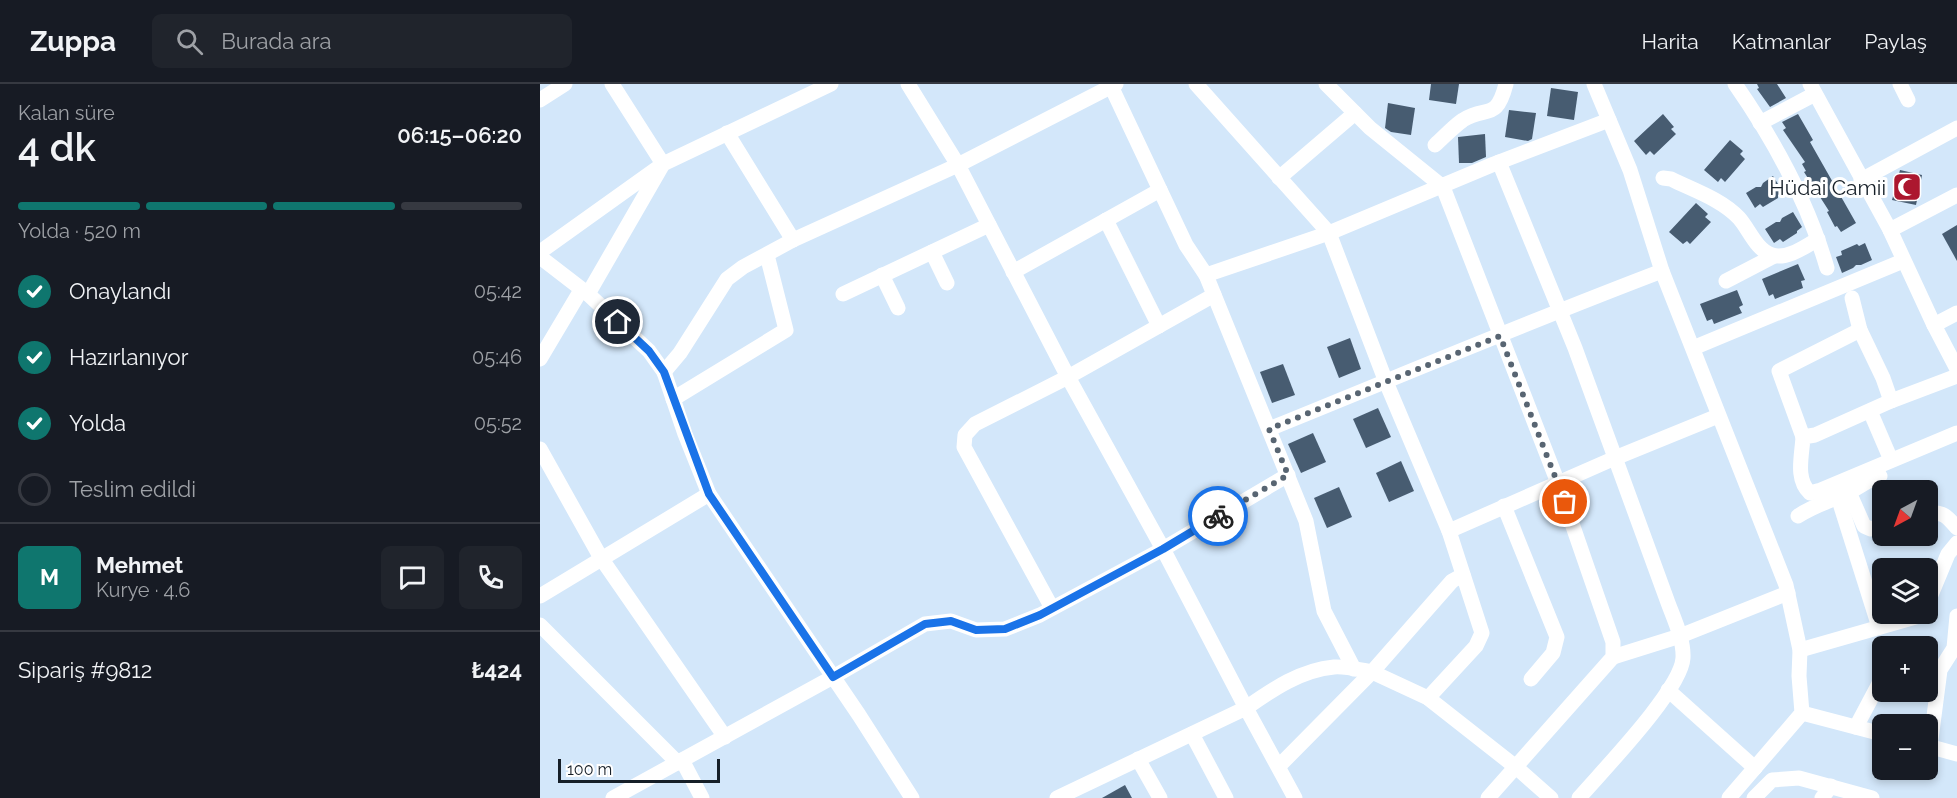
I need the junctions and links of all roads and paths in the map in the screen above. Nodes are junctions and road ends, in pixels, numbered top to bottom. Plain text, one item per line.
1 (566, 84) edge
2 (612, 84) edge
3 (831, 84) edge
4 (908, 84) edge
5 (1196, 84) edge
6 (1326, 84) edge
7 (1506, 84) edge
8 (1594, 84) edge
9 (1736, 84) edge
10 (1900, 84) edge
11 (1112, 85) edge
12 (1812, 89) edge
13 (540, 100) edge
14 (1908, 100) dead end
15 (1355, 113) junction
16 (1609, 120) junction
17 (1760, 123) junction
18 (1957, 128) edge
19 (727, 134) junction
20 (1435, 145) dead end
21 (1499, 162) junction
22 (663, 164) junction
23 (958, 165) junction
24 (1279, 178) junction
25 (1664, 178) dead end
26 (1861, 180) junction
27 (1443, 187) junction
28 (1160, 190) junction
29 (1957, 195) edge
30 (1106, 220) junction
31 (989, 225) junction
32 (1890, 230) junction
33 (1329, 233) junction
34 (1818, 239) junction
35 (793, 240) junction
36 (540, 252) edge
37 (932, 252) junction
38 (767, 255) junction
39 (1774, 256) junction
40 (540, 258) edge
41 (1903, 261) junction
42 (1827, 268) dead end
43 (1662, 271) junction
44 (1013, 272) junction
45 (882, 275) junction
46 (1206, 275) junction
47 (1725, 281) dead end
48 (947, 283) dead end
49 (585, 292) junction
50 (843, 294) dead end
51 (1214, 295) junction
52 (1852, 298) dead end
53 (898, 308) dead end
54 (1559, 310) junction
55 (1957, 314) edge
56 (1934, 325) junction
57 (1159, 326) junction
58 (1860, 330) junction
59 (1500, 336) junction
60 (1693, 348) junction
61 (540, 359) edge
62 (1957, 369) edge
63 (664, 372) junction
64 (1957, 376) edge
65 (1068, 377) junction
66 (1386, 382) junction
67 (673, 399) junction
68 (1891, 401) junction
69 (1870, 411) junction
70 (1718, 416) junction
71 (1269, 429) junction
72 (1957, 433) edge
73 (1803, 437) junction
74 (1957, 441) edge
75 (540, 449) edge
76 (1615, 458) junction
77 (1891, 460) junction
78 (1288, 475) junction
79 (1558, 483) junction
80 (709, 494) junction
81 (1843, 495) junction
82 (1504, 506) junction
83 (1938, 513) edge
84 (1798, 516) dead end
85 (1957, 528) edge
86 (1872, 529) edge
87 (1449, 531) junction
88 (1957, 543) edge
89 (1163, 549) junction
90 (601, 558) junction
91 (1463, 575) junction
92 (1938, 578) edge
93 (1788, 593) junction
94 (540, 596) edge
95 (1052, 608) junction
96 (1957, 616) edge
97 (1890, 624) edge
98 (540, 625) edge
99 (1879, 627) junction
100 (1680, 636) junction
101 (1800, 650) junction
102 (1613, 657) junction
103 (1938, 663) edge
104 (1354, 669) junction
105 (1372, 672) junction
106 (833, 677) junction
107 (1531, 679) dead end
108 (1668, 690) junction
109 (1872, 697) edge
110 (1428, 698) junction
111 (1246, 708) junction
112 (1802, 713) junction
113 (1856, 727) junction
114 (1872, 731) edge
115 (1192, 735) junction
116 (725, 737) junction
117 (1938, 749) edge
118 (1957, 754) edge
119 (1138, 759) junction
120 (680, 761) junction
121 (1279, 766) junction
122 (1517, 768) junction
123 (1755, 768) junction
124 (1826, 792) edge
125 (613, 798) edge
126 (702, 798) edge
127 (912, 798) edge
128 (1058, 798) edge
129 (1160, 798) edge
130 (1226, 798) edge
131 (1295, 798) edge
132 (1488, 798) edge
133 (1551, 798) edge
134 (1579, 798) edge
135 (1729, 798) edge
136 (1754, 798) edge
137 (1872, 798) edge

1 - 13 street
2 - 22 street
3 - 19 street
4 - 23 street
5 - 24 street
6 - 15 street
7 - 20 street
8 - 16 street
9 - 17 street
10 - 14 street
11 - 23 street
11 - 28 street
12 - 17 street
12 - 26 street
15 - 24 street
15 - 27 street
16 - 21 street
16 - 43 street
17 - 34 street
18 - 26 street
19 - 22 street
19 - 35 street
21 - 27 street
21 - 54 street
22 - 36 street
22 - 49 street
23 - 31 street
23 - 35 street
24 - 33 street
25 - 39 street
26 - 32 street
27 - 33 street
27 - 59 street
28 - 30 street
28 - 46 street
29 - 32 street
30 - 44 street
30 - 57 street
31 - 37 street
31 - 44 street
32 - 41 street
33 - 46 street
33 - 66 street
34 - 39 street
34 - 42 street
35 - 38 street
37 - 45 street
37 - 48 street
38 - 63 street
38 - 67 street
39 - 47 street
40 - 49 street
41 - 56 street
41 - 60 street
43 - 54 street
43 - 60 street
44 - 65 street
45 - 50 street
45 - 53 street
46 - 51 street
49 - 61 street
49 - 63 street
51 - 57 street
51 - 71 street
52 - 58 street
54 - 59 street
54 - 76 street
55 - 56 street
56 - 62 street
57 - 65 street
58 - 68 street
58 - 73 street
59 - 66 street
59 - 79 street
60 - 70 street
63 - 67 street
64 - 68 street
65 - 89 street
65 - 95 street
66 - 71 street
66 - 87 street
67 - 80 street
68 - 69 street
69 - 73 street
69 - 77 street
70 - 76 street
70 - 93 street
71 - 78 street
72 - 77 street
73 - 77 street
74 - 81 street
75 - 90 street
76 - 79 street
76 - 100 street
78 - 89 street
78 - 104 street
79 - 82 street
79 - 102 street
80 - 90 street
80 - 106 street
81 - 84 street
81 - 86 street
81 - 99 street
82 - 87 street
82 - 107 street
83 - 85 street
87 - 91 street
88 - 92 street
89 - 95 street
89 - 111 street
90 - 94 street
90 - 116 street
91 - 105 street
91 - 110 street
93 - 100 street
93 - 101 street
95 - 106 street
96 - 103 street
97 - 99 street
98 - 120 street
99 - 101 street
100 - 102 street
100 - 108 street
101 - 112 street
102 - 122 street
104 - 105 street
104 - 111 street
105 - 110 street
105 - 121 street
106 - 116 street
106 - 127 street
108 - 123 street
108 - 134 street
109 - 113 street
110 - 122 street
111 - 115 street
111 - 121 street
112 - 113 street
112 - 123 street
113 - 114 street
115 - 119 street
115 - 130 street
116 - 120 street
117 - 118 street
119 - 128 street
119 - 129 street
120 - 125 street
120 - 126 street
121 - 131 street
122 - 132 street
122 - 133 street
123 - 135 street
124 - 136 street
124 - 137 street

